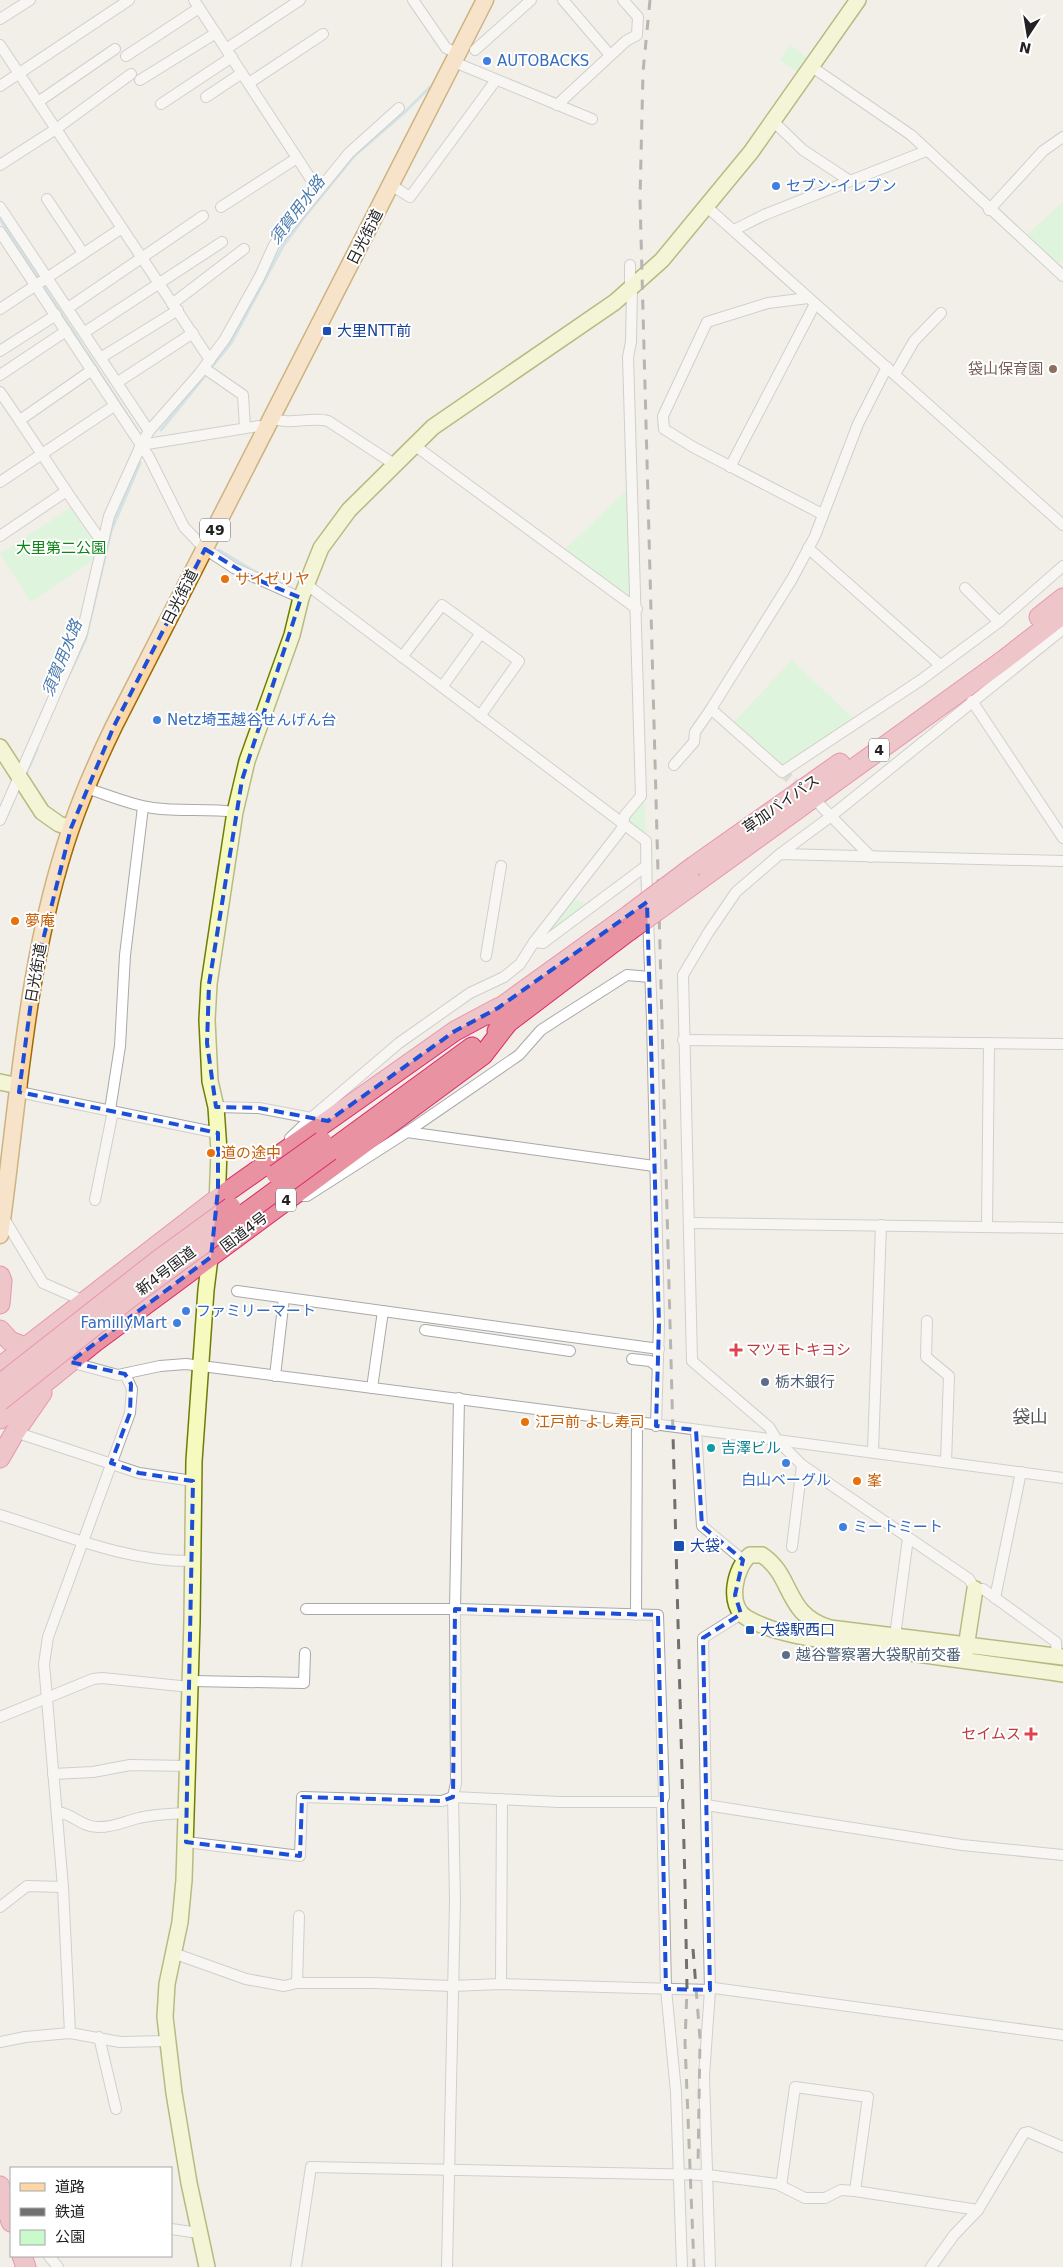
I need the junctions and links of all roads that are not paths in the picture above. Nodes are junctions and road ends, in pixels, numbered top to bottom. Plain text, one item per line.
1 (30, 0) edge
2 (129, 0) edge
3 (300, 0) edge
4 (413, 0) edge
5 (485, 0) edge
6 (531, 0) edge
7 (563, 0) edge
8 (623, 0) edge
9 (858, 0) edge
10 (196, 4) edge
11 (0, 19) edge
12 (216, 33) junction
13 (323, 34) dead end
14 (0, 45) edge
15 (114, 49) dead end
16 (475, 50) dead end
17 (229, 53) junction
18 (610, 55) junction
19 (126, 56) dead end
20 (456, 58) junction
21 (812, 67) junction
22 (242, 73) junction
23 (19, 74) junction
24 (131, 74) dead end
25 (140, 80) dead end
26 (496, 80) junction
27 (249, 83) junction
28 (0, 86) edge
29 (206, 98) dead end
30 (38, 102) junction
31 (161, 104) dead end
32 (557, 105) junction
33 (400, 108) dead end
34 (592, 119) dead end
35 (774, 122) junction
36 (56, 129) junction
37 (1063, 137) edge
38 (926, 150) junction
39 (297, 158) junction
40 (0, 165) edge
41 (850, 181) junction
42 (391, 185) junction
43 (318, 190) junction
44 (47, 199) dead end
45 (0, 207) edge
46 (221, 207) dead end
47 (707, 207) junction
48 (989, 210) junction
49 (202, 216) dead end
50 (122, 228) junction
51 (734, 230) junction
52 (0, 232) edge
53 (222, 242) dead end
54 (244, 249) dead end
55 (84, 253) junction
56 (143, 258) junction
57 (630, 265) dead end
58 (1063, 276) edge
59 (48, 277) junction
60 (160, 284) junction
61 (36, 285) junction
62 (631, 289) junction
63 (812, 300) junction
64 (175, 307) junction
65 (68, 308) junction
66 (0, 309) edge
67 (941, 313) dead end
68 (56, 315) junction
69 (66, 331) junction
70 (85, 332) junction
71 (193, 333) junction
72 (0, 351) edge
73 (102, 357) junction
74 (207, 364) junction
75 (92, 370) junction
76 (891, 371) junction
77 (0, 376) edge
78 (118, 382) junction
79 (0, 392) edge
80 (114, 406) junction
81 (20, 420) junction
82 (269, 424) junction
83 (245, 428) junction
84 (149, 431) junction
85 (141, 445) junction
86 (414, 445) junction
87 (43, 454) junction
88 (394, 464) junction
89 (730, 467) junction
90 (0, 482) edge
91 (65, 492) junction
92 (822, 514) junction
93 (1063, 525) edge
94 (0, 536) edge
95 (102, 542) junction
96 (808, 548) junction
97 (205, 549) junction
98 (1063, 566) edge
99 (965, 588) dead end
100 (303, 591) junction
101 (1063, 598) edge
102 (636, 609) junction
103 (1063, 614) edge
104 (999, 622) junction
105 (1063, 629) edge
106 (481, 633) junction
107 (402, 657) junction
108 (940, 665) junction
109 (442, 687) junction
110 (972, 701) junction
111 (711, 710) junction
112 (480, 716) junction
113 (0, 747) edge
114 (674, 765) dead end
115 (18, 776) junction
116 (86, 788) junction
117 (821, 806) dead end
118 (143, 807) junction
119 (236, 812) junction
120 (830, 817) junction
121 (0, 820) edge
122 (623, 823) junction
123 (71, 828) junction
124 (1063, 838) edge
125 (780, 854) junction
126 (871, 856) junction
127 (1063, 861) edge
128 (501, 866) dead end
129 (646, 866) junction
130 (694, 875) junction
131 (534, 942) junction
132 (486, 956) dead end
133 (650, 977) junction
134 (503, 1016) junction
135 (684, 1040) junction
136 (989, 1043) junction
137 (1063, 1044) edge
138 (0, 1082) edge
139 (19, 1089) junction
140 (216, 1107) junction
141 (111, 1110) junction
142 (311, 1118) junction
143 (407, 1132) junction
144 (218, 1133) junction
145 (326, 1146) junction
146 (654, 1166) junction
147 (262, 1168) junction
148 (292, 1196) junction
149 (217, 1199) junction
150 (96, 1200) dead end
151 (1, 1214) edge
152 (689, 1223) junction
153 (881, 1224) junction
154 (987, 1226) junction
155 (1063, 1228) edge
156 (0, 1235) edge
157 (211, 1256) junction
158 (0, 1276) edge
159 (237, 1291) dead end
160 (284, 1298) junction
161 (84, 1301) junction
162 (0, 1304) edge
163 (383, 1311) junction
164 (927, 1320) dead end
165 (512, 1329) junction
166 (0, 1330) edge
167 (425, 1330) dead end
168 (510, 1342) junction
169 (25, 1347) junction
170 (659, 1349) junction
171 (570, 1351) dead end
172 (632, 1359) dead end
173 (201, 1365) junction
174 (65, 1366) junction
175 (657, 1366) junction
176 (0, 1367) edge
177 (125, 1374) junction
178 (275, 1376) junction
179 (0, 1384) edge
180 (372, 1388) junction
181 (459, 1398) junction
182 (0, 1401) edge
183 (0, 1419) edge
184 (637, 1423) junction
185 (656, 1426) junction
186 (696, 1430) junction
187 (15, 1432) junction
188 (777, 1440) junction
189 (873, 1452) junction
190 (0, 1458) edge
191 (946, 1462) junction
192 (111, 1463) junction
193 (802, 1466) junction
194 (1021, 1472) junction
195 (1063, 1478) edge
196 (193, 1481) junction
197 (0, 1515) edge
198 (908, 1538) junction
199 (82, 1540) junction
200 (792, 1547) dead end
201 (743, 1560) junction
202 (193, 1561) junction
203 (975, 1589) junction
204 (995, 1598) junction
205 (797, 1608) junction
206 (310, 1609) dead end
207 (455, 1609) junction
208 (636, 1614) junction
209 (741, 1614) junction
210 (788, 1632) junction
211 (828, 1634) junction
212 (895, 1636) junction
213 (967, 1644) junction
214 (305, 1653) dead end
215 (1060, 1657) edge
216 (964, 1660) junction
217 (1063, 1674) edge
218 (190, 1684) junction
219 (48, 1699) junction
220 (0, 1716) edge
221 (188, 1766) junction
222 (53, 1774) junction
223 (454, 1797) junction
224 (502, 1799) junction
225 (662, 1802) junction
226 (706, 1805) junction
227 (58, 1812) junction
228 (186, 1813) junction
229 (186, 1842) junction
230 (1063, 1855) edge
231 (63, 1887) junction
232 (0, 1907) edge
233 (299, 1916) dead end
234 (173, 1953) junction
235 (297, 1983) junction
236 (502, 1984) junction
237 (452, 1986) junction
238 (666, 1989) junction
239 (710, 1990) junction
240 (70, 2033) junction
241 (1063, 2035) edge
242 (99, 2037) junction
243 (167, 2041) junction
244 (0, 2042) edge
245 (116, 2109) dead end
246 (1063, 2147) edge
247 (450, 2170) junction
248 (679, 2174) junction
249 (708, 2175) junction
250 (781, 2186) junction
251 (855, 2191) junction
252 (1, 2196) edge
253 (978, 2210) junction
254 (10, 2219) edge
255 (172, 2229) edge
256 (199, 2232) junction
257 (50, 2257) edge
258 (58, 2267) edge
259 (207, 2267) edge
260 (296, 2267) edge
261 (447, 2267) edge
262 (682, 2267) edge
263 (710, 2267) edge
264 (931, 2267) edge

1 - 11 street
2 - 23 street
3 - 17 street
4 - 20 street
5 - 20 main road, 日光街道 / 49
6 - 16 street
7 - 18 street
8 - 18 street
9 - 21 street
10 - 12 street
10 - 19 street
12 - 17 street
12 - 25 street
13 - 27 street
14 - 23 street
15 - 30 street
17 - 22 street
17 - 31 street
18 - 32 street
20 - 26 street
20 - 42 main road, 日光街道 / 49
21 - 35 street
21 - 38 street
22 - 27 street
22 - 29 street
23 - 28 street
23 - 30 street
24 - 36 street
26 - 32 street
26 - 42 street
27 - 39 street
30 - 36 street
32 - 34 street
33 - 43 street
35 - 41 street
35 - 47 street
36 - 40 street
36 - 50 street
37 - 48 street
38 - 41 street
38 - 48 street
39 - 43 street
39 - 46 street
41 - 51 street
42 - 82 main road, 日光街道 / 49
43 - 74 street
44 - 55 street
45 - 59 street
47 - 51 street
47 - 62 street
48 - 58 street
49 - 56 street
50 - 55 street
50 - 56 street
51 - 63 street
52 - 61 street
53 - 60 street
54 - 64 street
55 - 59 street
56 - 60 street
56 - 65 street
57 - 62 street
59 - 61 street
59 - 65 street
60 - 64 street
60 - 70 street
61 - 66 street
61 - 68 street
62 - 86 street
62 - 102 street
63 - 76 street
63 - 89 street
63 - 89 street
64 - 71 street
64 - 73 street
65 - 70 street
67 - 76 street
68 - 69 street
68 - 72 street
69 - 75 street
69 - 77 street
70 - 73 street
71 - 74 street
71 - 78 street
73 - 78 street
74 - 83 street
74 - 84 street
75 - 80 street
75 - 81 street
76 - 92 street
76 - 93 street
78 - 84 street
79 - 81 street
80 - 85 street
80 - 87 street
81 - 87 street
82 - 83 street
82 - 88 street
82 - 97 main road, 日光街道 / 49
83 - 85 street
84 - 85 street
85 - 95 street
85 - 97 street
86 - 88 street
86 - 102 street
87 - 90 street
87 - 91 street
88 - 100 street
89 - 92 street
91 - 94 street
91 - 95 street
92 - 96 street
95 - 115 street
96 - 108 street
96 - 111 street
97 - 100 street
97 - 116 main road, 日光街道 / 49
98 - 104 street
99 - 104 street
100 - 107 street
100 - 119 street
101 - 130 highway, 草加バイパス / 4
102 - 122 street
103 - 130 highway, 草加バイパス / 4
104 - 108 street
105 - 110 street
106 - 107 street
106 - 109 street
106 - 112 street
107 - 109 street
108 - 111 street
109 - 112 street
110 - 120 street
110 - 124 street
111 - 114 street
112 - 122 street
113 - 115 street
115 - 121 street
115 - 123 street
116 - 118 street
116 - 123 main road, 日光街道 / 49
117 - 120 street
118 - 119 street
118 - 141 street
119 - 140 street
120 - 125 street
120 - 126 street
122 - 129 street
122 - 131 street
123 - 139 main road, 日光街道 / 49
125 - 126 street
125 - 135 street
126 - 127 street
128 - 132 street
129 - 131 street
129 - 133 street
130 - 134 highway, 草加バイパス / 4, bridge
131 - 142 street
133 - 143 street
133 - 146 street
134 - 145 highway, 新4号国道 / 4
134 - 147 highway, 4
134 - 148 highway, 国道4号 / 4
135 - 136 street
135 - 152 street
136 - 137 street
136 - 154 street
138 - 139 street
139 - 141 street
139 - 151 main road, 日光街道 / 49
140 - 142 street
140 - 144 street
141 - 144 street
141 - 150 street
142 - 147 street
143 - 146 street
143 - 148 street
144 - 149 street
145 - 179 highway, 新4号国道 / 4, bridge
145 - 182 highway, 新4号国道 / 4, bridge
146 - 170 street
147 - 149 highway, 4
148 - 157 highway, 国道4号 / 4
149 - 157 street
149 - 161 highway, 4
151 - 156 main road, 日光街道 / 49
151 - 161 street
152 - 153 street
152 - 188 street
153 - 154 street
153 - 189 street
154 - 155 street
157 - 173 street
157 - 174 highway, 国道4号 / 4
158 - 162 highway
159 - 160 street
160 - 163 street
160 - 178 street
161 - 169 highway, 4
163 - 165 street
163 - 180 street
164 - 191 street
165 - 168 street
165 - 170 street
166 - 169 highway
167 - 168 street
168 - 171 street
169 - 176 highway, 4
170 - 175 street
172 - 175 street
173 - 177 street
173 - 178 street
173 - 196 street
174 - 177 street
174 - 183 highway, 国道4号 / 4
174 - 187 highway, 4
175 - 185 street
177 - 192 street
178 - 180 street
180 - 181 street
181 - 184 street
181 - 207 street
184 - 185 street
184 - 208 street
185 - 186 street
186 - 188 street
186 - 201 street
187 - 190 highway, 4
187 - 192 street
188 - 189 street
188 - 193 street
189 - 191 street
191 - 194 street
192 - 196 street
192 - 199 street
193 - 198 street
193 - 200 street
194 - 195 street
194 - 204 street
196 - 202 street
197 - 199 street
198 - 203 street
198 - 212 street
199 - 202 street
199 - 219 street
201 - 205 street
201 - 209 street
202 - 218 street
203 - 204 street
203 - 213 street
204 - 215 street
205 - 210 street
205 - 211 street
206 - 207 street
207 - 208 street
207 - 223 street
208 - 225 street
209 - 210 street
209 - 226 street
210 - 211 street
211 - 212 street
211 - 216 street
212 - 213 street
213 - 215 street
213 - 216 street
214 - 218 street
216 - 217 street
218 - 219 street
218 - 221 street
219 - 220 street
219 - 222 street
221 - 222 street
221 - 228 street
222 - 227 street
223 - 224 street
223 - 229 street
223 - 237 street
224 - 225 street
224 - 236 street
225 - 238 street
226 - 230 street
226 - 239 street
227 - 228 street
227 - 231 street
228 - 229 street
229 - 234 street
231 - 232 street
231 - 240 street
233 - 235 street
234 - 235 street
234 - 243 street
235 - 237 street
236 - 237 street
236 - 238 street
237 - 247 street
238 - 239 street
238 - 248 street
239 - 241 street
239 - 249 street
240 - 242 street
240 - 244 street
242 - 243 street
242 - 245 street
243 - 256 street
246 - 253 street
247 - 248 street
247 - 260 street
247 - 261 street
248 - 249 street
248 - 262 street
249 - 250 street
249 - 263 street
250 - 251 street
250 - 251 street
251 - 253 street
252 - 254 highway
253 - 264 street
255 - 256 street
256 - 259 street
257 - 258 street

